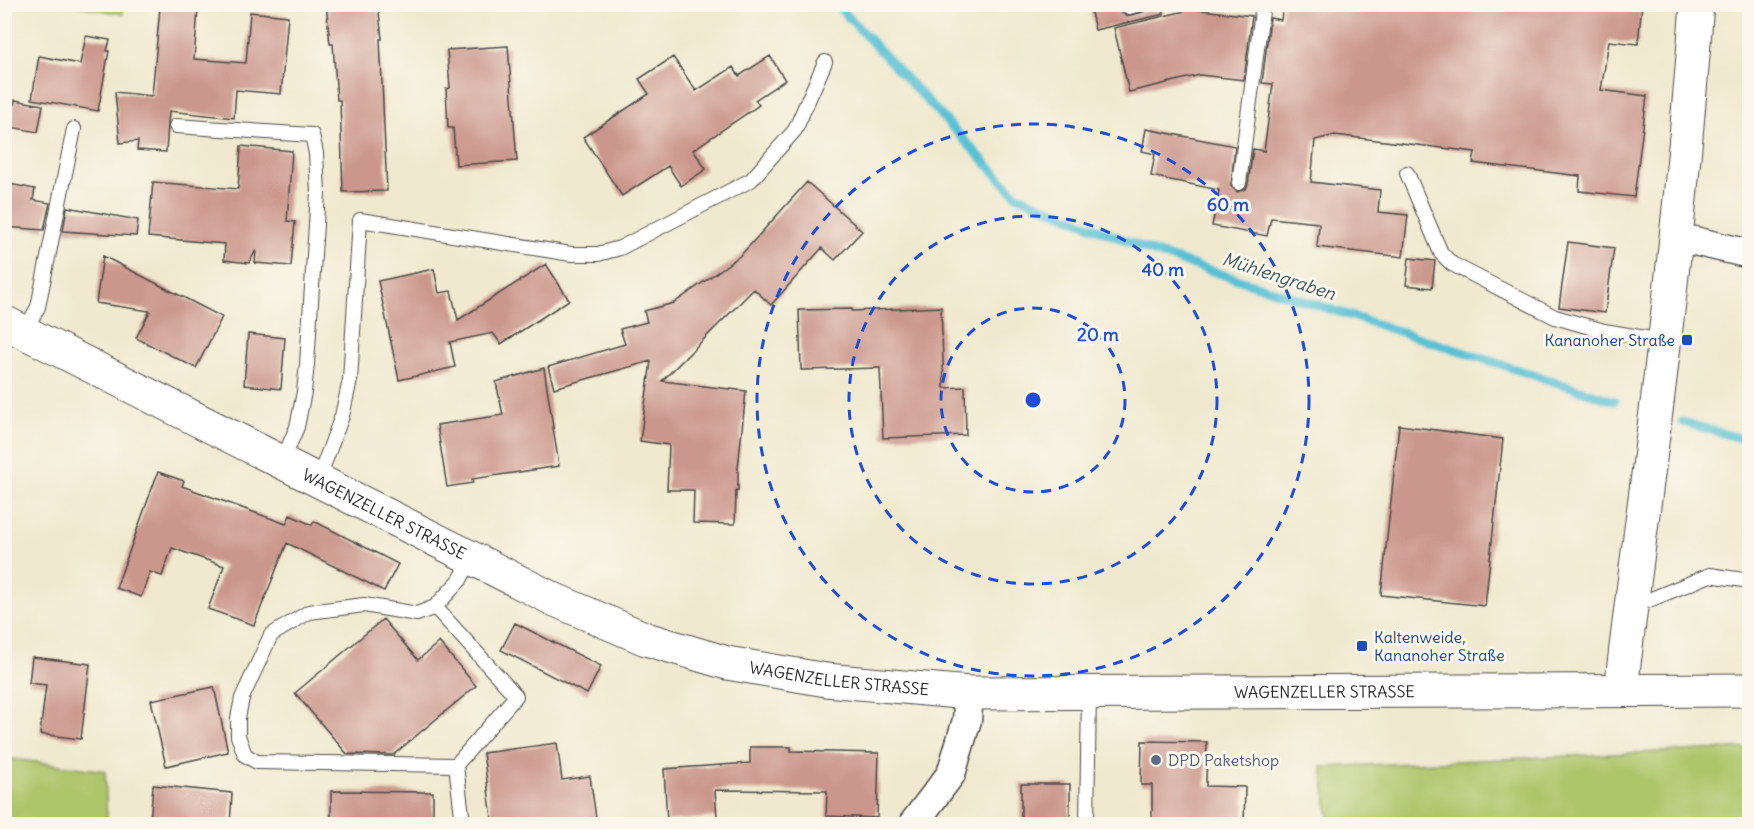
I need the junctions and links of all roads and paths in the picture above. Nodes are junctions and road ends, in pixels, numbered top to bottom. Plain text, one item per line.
1 (1263, 4) edge
2 (1698, 4) edge
3 (825, 62) dead end
4 (176, 126) dead end
5 (74, 129) dead end
6 (1407, 173) dead end
7 (1239, 183) dead end
8 (1677, 237) junction
9 (1749, 254) edge
10 (14, 327) edge
11 (1664, 341) junction
12 (282, 462) junction
13 (318, 480) junction
14 (472, 557) junction
15 (1749, 581) edge
16 (435, 607) junction
17 (1630, 608) junction
18 (1621, 690) junction
19 (1749, 690) edge
20 (969, 693) junction
21 (1089, 693) junction
22 (456, 765) junction
23 (463, 825) edge
24 (913, 825) edge
25 (1087, 825) edge

1 - 7 lane
2 - 8 main road
3 - 13 lane
4 - 12 lane
5 - 10 lane
6 - 11 lane
8 - 9 street
8 - 11 main road
10 - 12 main road, WAGENZELLER STRASSE
11 - 17 main road
12 - 13 main road, WAGENZELLER STRASSE
13 - 14 main road, WAGENZELLER STRASSE
14 - 16 lane
14 - 20 main road, WAGENZELLER STRASSE
15 - 17 lane
16 - 22 lane
16 - 22 lane
17 - 18 main road
18 - 19 main road, WAGENZELLER STRASSE
18 - 21 main road, WAGENZELLER STRASSE
20 - 21 main road, WAGENZELLER STRASSE
20 - 24 street
21 - 25 lane
22 - 23 lane

